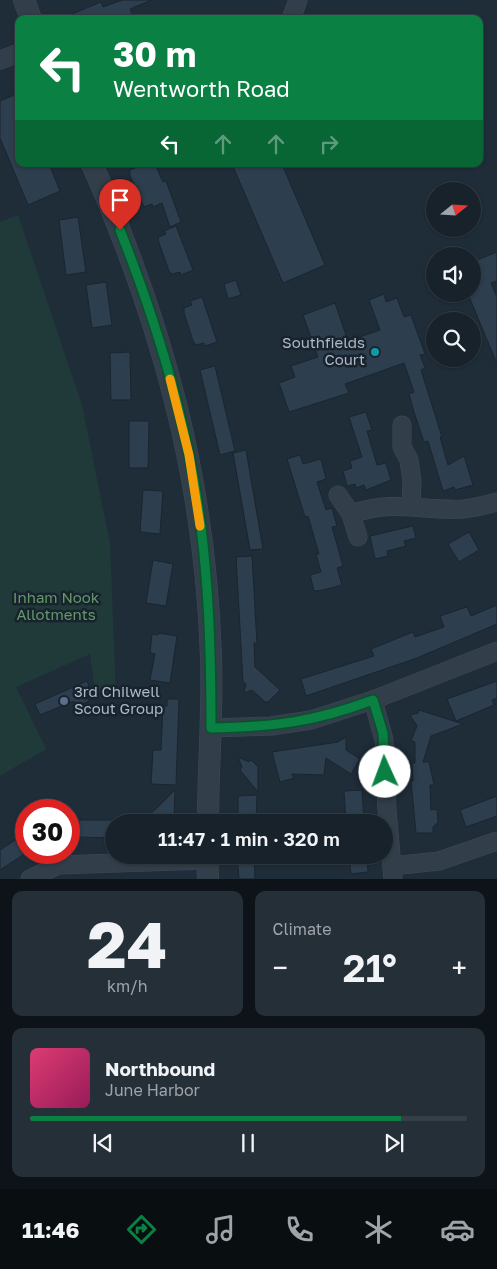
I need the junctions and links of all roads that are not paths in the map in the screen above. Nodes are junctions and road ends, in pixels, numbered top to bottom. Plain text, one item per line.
1 (24, 0) edge
2 (298, 0) edge
3 (30, 15) edge
4 (292, 15) edge
5 (15, 54) edge
6 (0, 60) edge
7 (93, 167) edge
8 (402, 425) dead end
9 (338, 495) dead end
10 (497, 502) edge
11 (411, 505) junction
12 (351, 514) junction
13 (358, 536) dead end
14 (497, 651) edge
15 (373, 700) junction
16 (211, 728) junction
17 (208, 814) edge
18 (497, 841) edge
19 (208, 865) edge
20 (393, 872) edge
21 (30, 879) edge

1 - 3 street
2 - 4 street
5 - 6 street
7 - 16 street
8 - 11 street
9 - 12 street
10 - 11 street
11 - 12 street
12 - 13 street
14 - 15 street
15 - 16 street
15 - 20 street
16 - 17 street
18 - 20 street
19 - 21 street

